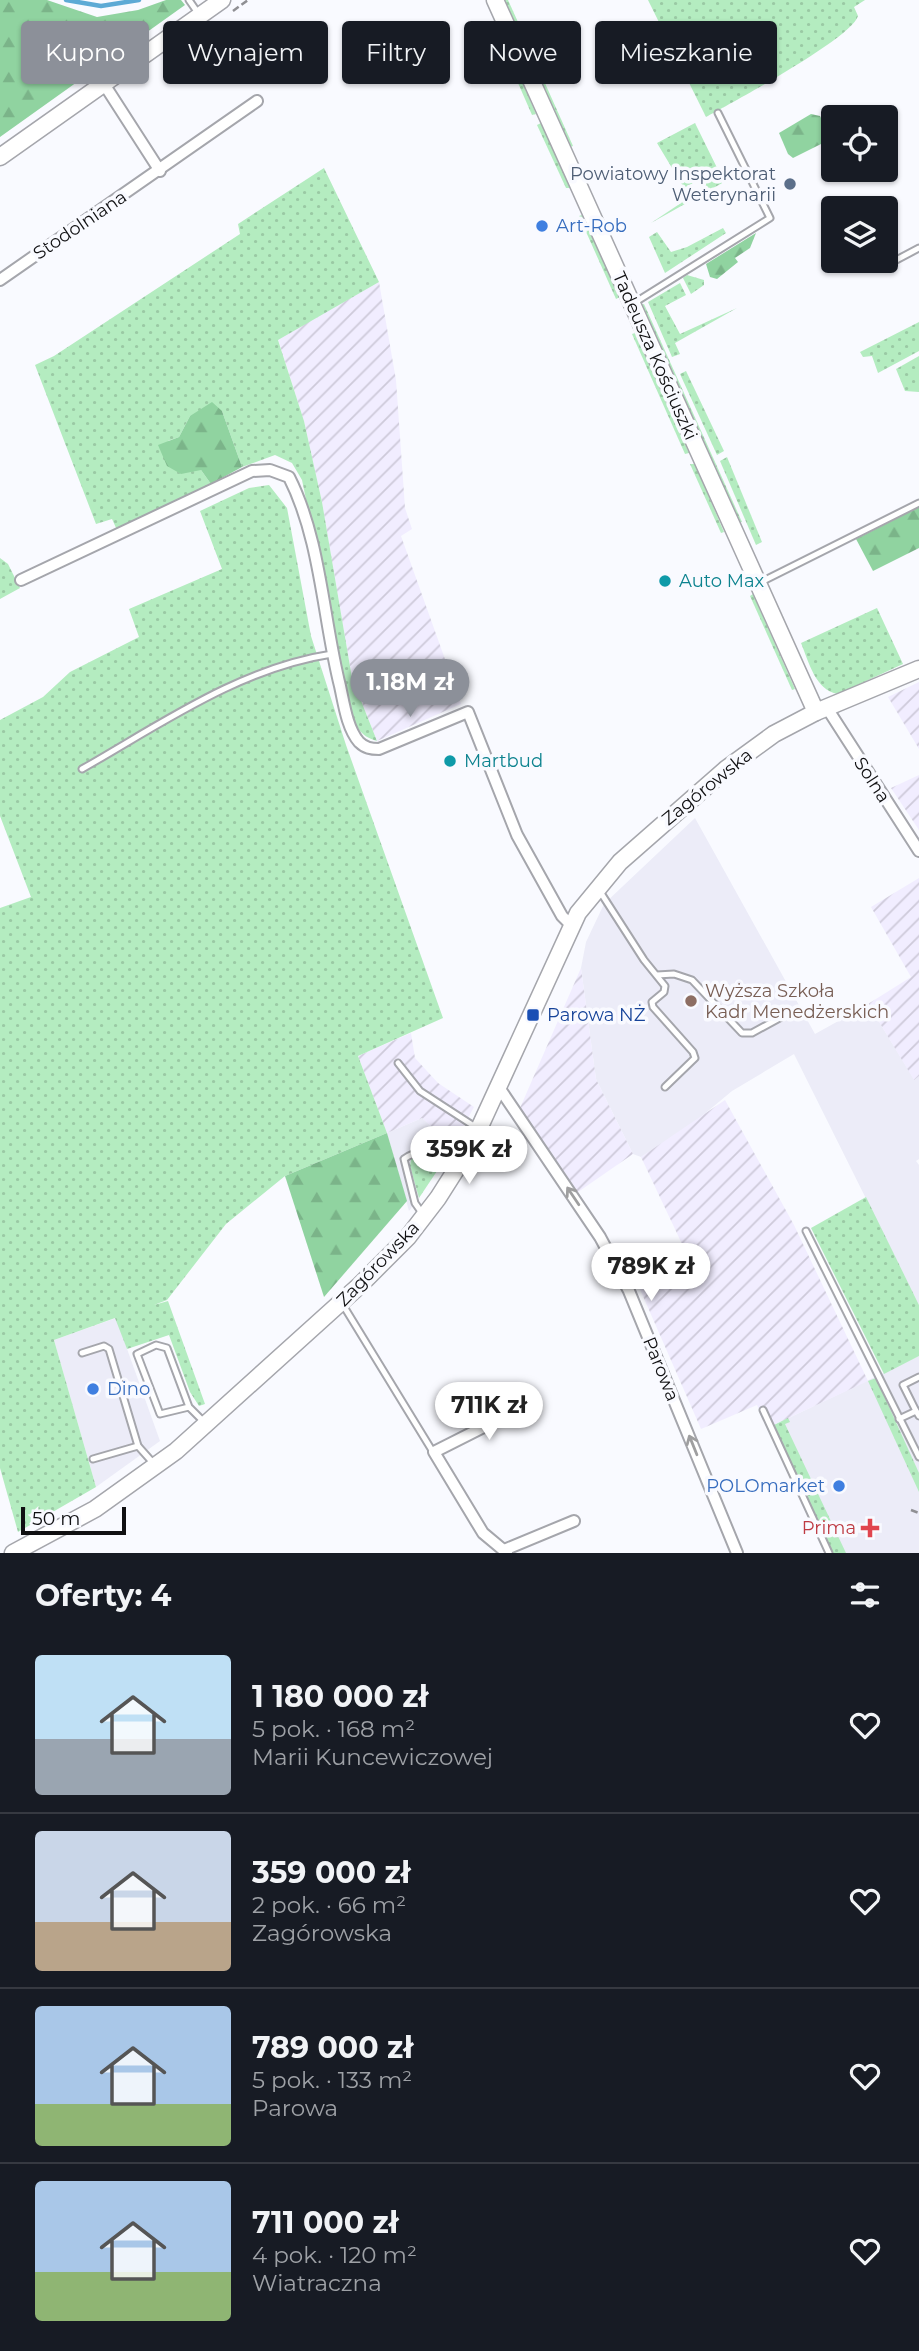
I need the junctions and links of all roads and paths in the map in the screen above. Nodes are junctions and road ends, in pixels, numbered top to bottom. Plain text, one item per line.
1 (189, 0) edge
2 (222, 0) edge
3 (495, 0) edge
4 (200, 15) junction
5 (149, 52) edge
6 (104, 84) joint
7 (257, 101) dead end
8 (718, 113) dead end
9 (0, 157) edge
10 (160, 171) junction
11 (919, 248) edge
12 (898, 259) edge
13 (0, 280) edge
14 (631, 305) junction
15 (919, 503) edge
16 (21, 580) dead end
17 (758, 583) junction
18 (332, 654) junction
19 (919, 669) edge
20 (821, 710) junction
21 (82, 769) dead end
22 (919, 852) edge
23 (597, 888) junction
24 (572, 926) junction
25 (657, 975) junction
26 (785, 1015) dead end
27 (398, 1063) dead end
28 (665, 1087) dead end
29 (499, 1089) junction
30 (479, 1129) junction
31 (459, 1166) junction
32 (425, 1216) junction
33 (806, 1231) dead end
34 (689, 1249) dead end
35 (624, 1283) junction
36 (341, 1302) junction
37 (82, 1353) dead end
38 (919, 1377) edge
39 (919, 1396) edge
40 (911, 1400) junction
41 (529, 1404) dead end
42 (189, 1407) junction
43 (764, 1410) dead end
44 (918, 1413) edge
45 (900, 1419) junction
46 (206, 1424) junction
47 (138, 1446) junction
48 (434, 1452) junction
49 (919, 1457) edge
50 (93, 1459) dead end
51 (156, 1467) junction
52 (911, 1510) dead end
53 (919, 1513) edge
54 (574, 1521) dead end
55 (505, 1552) edge
56 (13, 1553) edge
57 (737, 1553) edge
58 (829, 1553) edge

1 - 4 lane
2 - 4 street
3 - 14 street, Tadeusza Kościuszki
4 - 5 street
6 - 9 street
6 - 10 street
7 - 10 street, Stodolniana
8 - 14 lane
10 - 13 street, Stodolniana
11 - 12 lane
14 - 17 street, Tadeusza Kościuszki
15 - 17 lane
16 - 18 street
17 - 20 street, Tadeusza Kościuszki
18 - 21 lane
18 - 24 street
19 - 20 street, Zagórowska
20 - 22 street, Solna
20 - 23 street, Zagórowska
23 - 24 street, Zagórowska
23 - 25 lane
24 - 29 street, Zagórowska
25 - 26 lane
25 - 28 lane
27 - 30 lane
29 - 30 street, Zagórowska
35 -> 29 street, Parowa
30 - 31 street, Zagórowska
31 - 32 street, Zagórowska
31 - 32 lane
32 - 36 street, Zagórowska
33 - 45 lane
34 - 35 lane
57 -> 35 street, Parowa
36 - 46 street, Zagórowska
36 - 48 lane
37 - 47 lane
38 - 40 lane
39 - 40 lane
40 - 44 lane
41 - 48 street
42 - 42 lane
42 - 46 lane
43 - 58 lane
44 - 45 lane
45 - 49 lane
46 - 51 street, Zagórowska
47 - 50 lane
47 - 51 lane
48 - 55 street
51 - 56 street, Zagórowska
52 - 53 path
54 - 55 street

